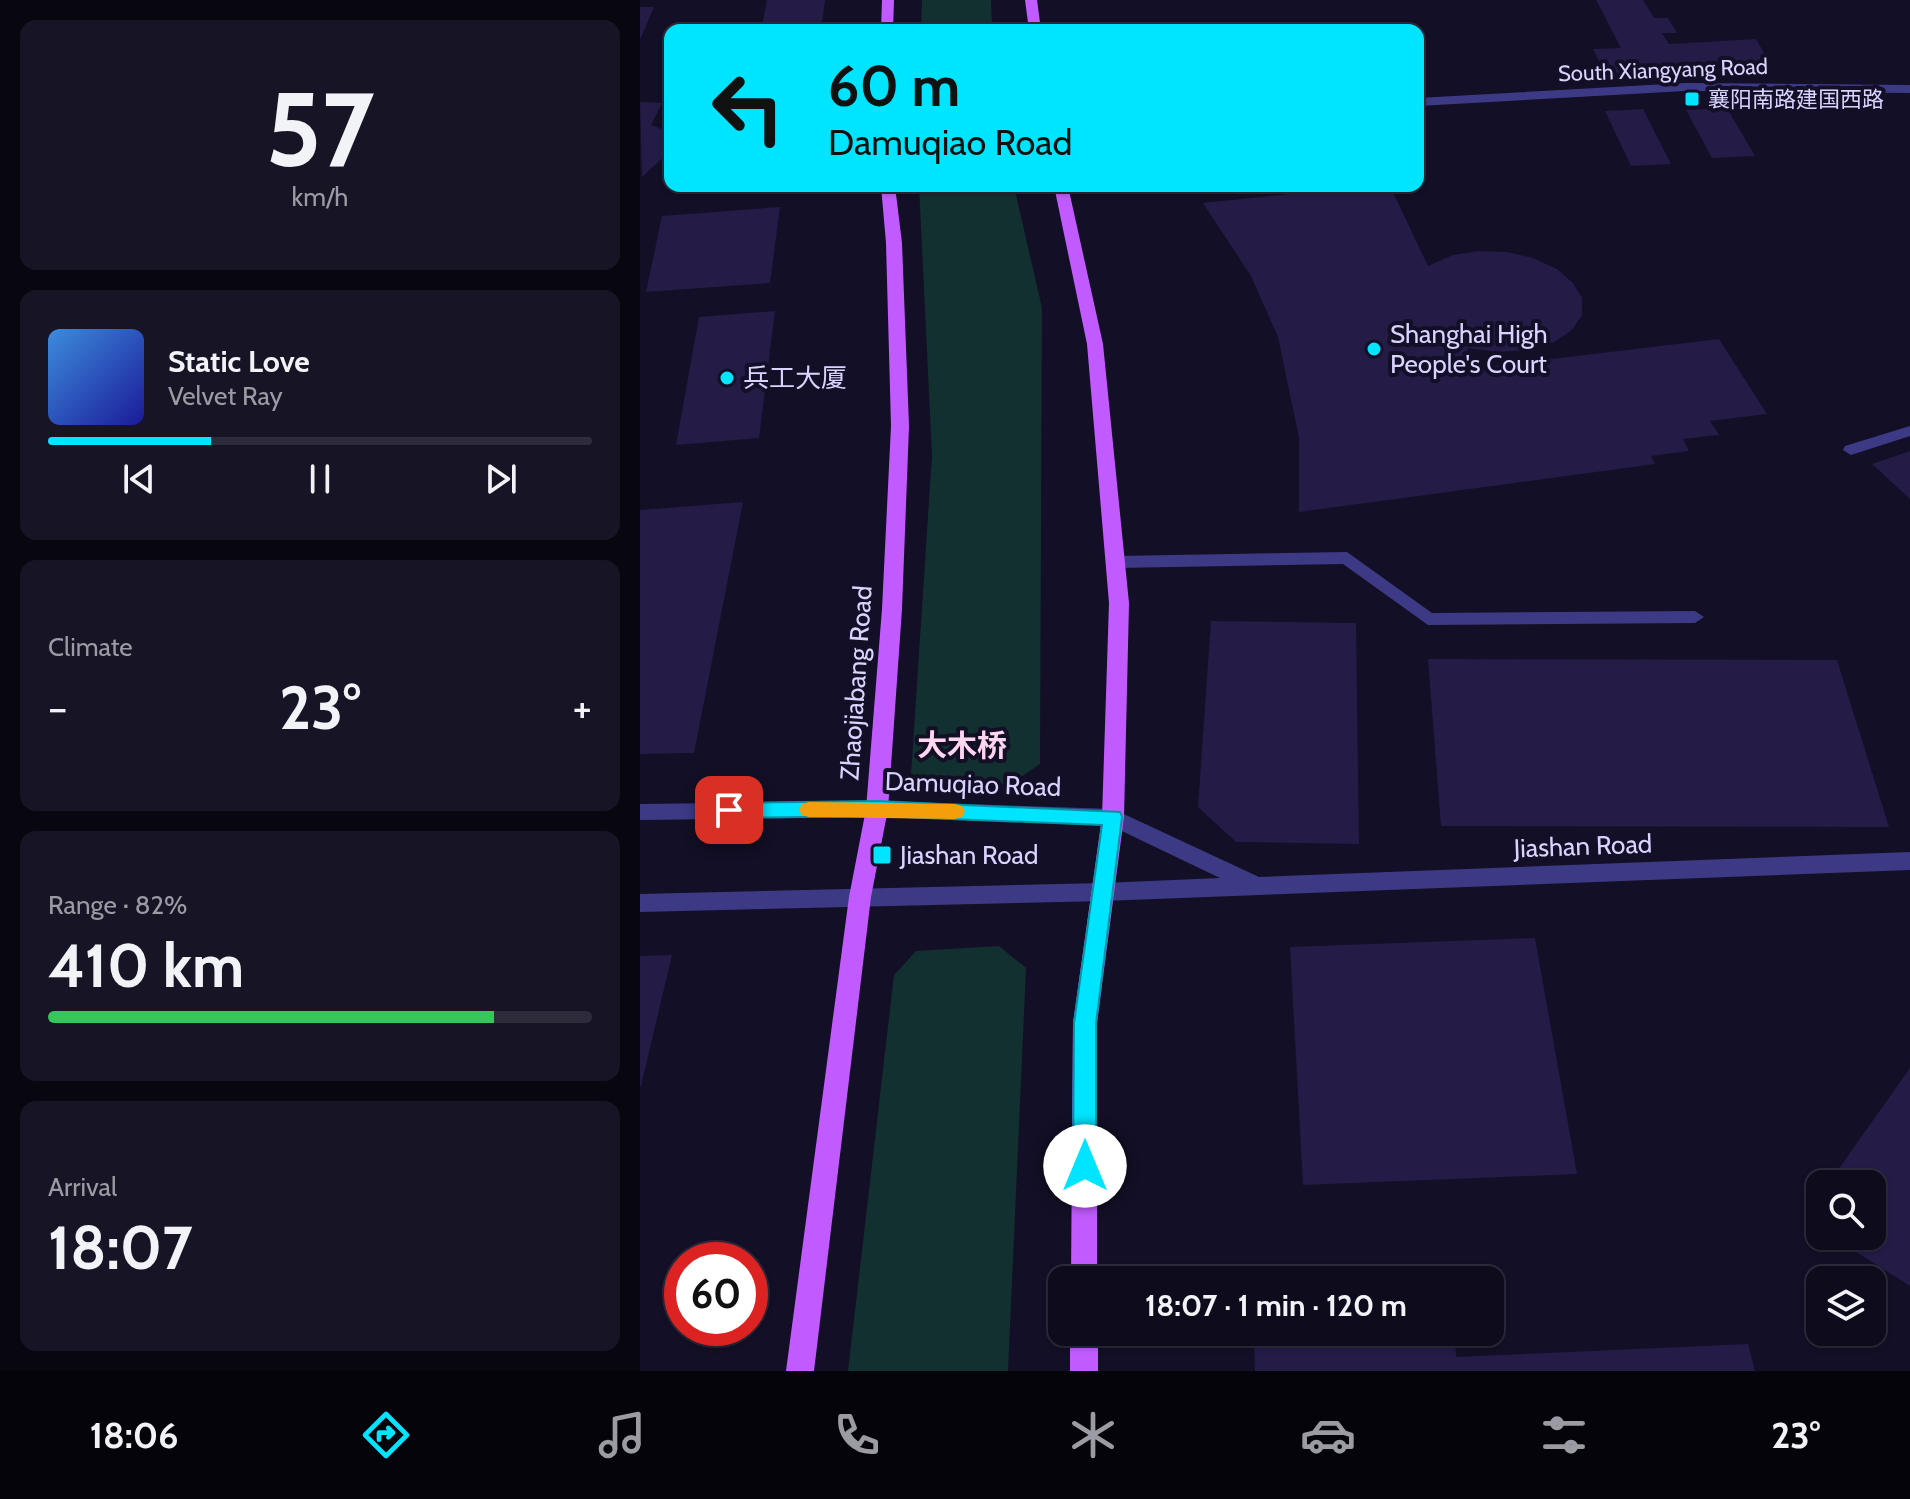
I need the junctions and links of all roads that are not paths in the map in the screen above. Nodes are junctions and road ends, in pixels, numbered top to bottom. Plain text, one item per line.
1 (888, 0) edge
2 (1031, 0) edge
3 (887, 24) edge
4 (1034, 24) edge
5 (1910, 89) edge
6 (1424, 102) edge
7 (889, 192) edge
8 (1062, 192) edge
9 (1910, 431) edge
10 (1851, 450) dead end
11 (1116, 562) junction
12 (1695, 617) dead end
13 (877, 809) junction
14 (640, 812) edge
15 (1113, 817) junction
16 (1910, 861) edge
17 (1258, 886) junction
18 (1104, 892) junction
19 (860, 897) junction
20 (640, 903) edge
21 (1084, 1266) edge
22 (1084, 1346) edge
23 (800, 1371) edge
24 (1084, 1371) edge

1 - 3 main road
2 - 4 main road
5 - 6 street, South Xiangyang Road
7 - 13 main road, Zhaojiabang Road
8 - 11 main road
9 - 10 lane
11 - 12 lane
11 - 15 main road
13 - 14 street, Damuqiao Road
13 - 15 street, Damuqiao Road
13 - 19 main road, Zhaojiabang Road
15 - 17 street, Jiashan Road
15 - 18 main road
16 - 17 street, Jiashan Road
17 - 18 street, Jiashan Road
18 - 19 street
18 - 21 main road
19 - 20 street
19 - 23 main road, Zhaojiabang Road
22 - 24 main road

